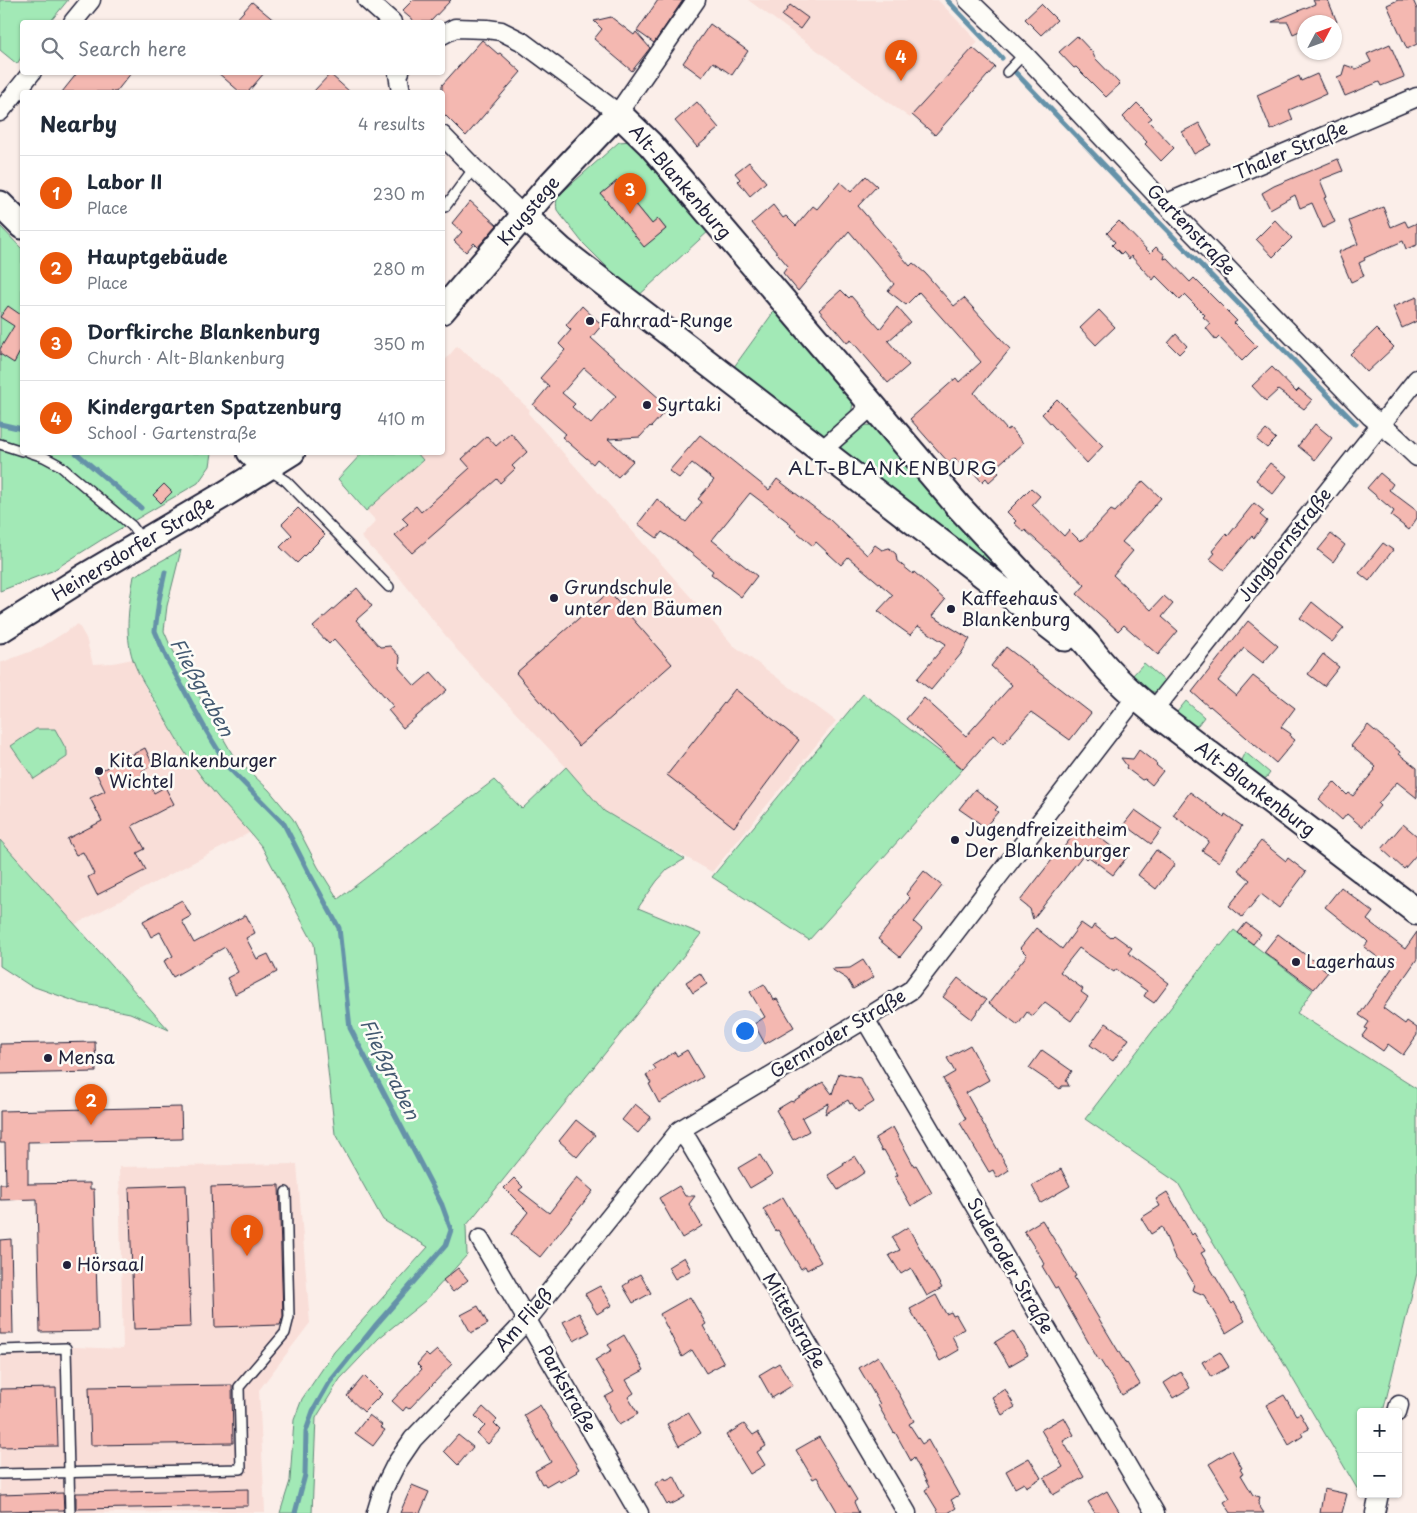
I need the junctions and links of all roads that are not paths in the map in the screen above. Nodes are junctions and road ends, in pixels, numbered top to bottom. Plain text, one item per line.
1 (91, 0) edge
2 (367, 0) edge
3 (696, 0) edge
4 (970, 1) edge
5 (75, 20) edge
6 (390, 20) edge
7 (445, 33) edge
8 (1024, 54) junction
9 (1007, 72) dead end
10 (30, 75) edge
11 (398, 75) edge
12 (401, 90) edge
13 (1417, 97) edge
14 (0, 112) edge
15 (618, 113) junction
16 (445, 138) edge
17 (474, 168) junction
18 (0, 204) edge
19 (1165, 204) junction
20 (445, 207) dead end
21 (524, 216) junction
22 (20, 224) edge
23 (445, 308) edge
24 (1417, 379) edge
25 (872, 406) junction
26 (1380, 425) junction
27 (0, 444) edge
28 (20, 449) edge
29 (822, 452) junction
30 (38, 455) edge
31 (279, 455) edge
32 (1417, 457) edge
33 (258, 460) edge
34 (143, 542) junction
35 (389, 587) dead end
36 (0, 630) edge
37 (1098, 660) junction
38 (1145, 704) junction
39 (1417, 912) edge
40 (865, 1019) junction
41 (680, 1130) junction
42 (286, 1192) dead end
43 (480, 1239) dead end
44 (526, 1320) junction
45 (0, 1350) edge
46 (69, 1472) junction
47 (0, 1474) edge
48 (1379, 1498) edge
49 (70, 1513) edge
50 (376, 1513) edge
51 (639, 1513) edge
52 (907, 1513) edge
53 (1155, 1513) edge
54 (1376, 1513) edge

1 - 5 street
2 - 6 street
3 - 15 street
4 - 8 street, Gartenstraße
7 - 15 street, Alt-Blankenburg
8 - 9 lane
8 - 19 street, Gartenstraße
10 - 14 street
11 - 12 street
13 - 19 street, Thaler Straße
15 - 21 main road, Krugstege
15 - 25 main road, Alt-Blankenburg
16 - 17 street, Alt-Blankenburg
17 - 20 lane
17 - 21 street, Alt-Blankenburg
18 - 22 main road
19 - 26 street, Gartenstraße
21 - 23 main road, Krugstege
21 - 29 main road, Alt-Blankenburg
24 - 26 street, Jungbornstraße
25 - 29 street
25 - 37 main road, Alt-Blankenburg
26 - 32 street, Gartenstraße
26 - 38 street, Jungbornstraße
27 - 28 lane
29 - 37 main road, Alt-Blankenburg
30 - 34 lane
31 - 33 main road
33 - 34 main road, Heinersdorfer Straße
33 - 35 lane
34 - 36 main road, Heinersdorfer Straße
37 - 38 main road, Alt-Blankenburg
38 - 39 main road, Alt-Blankenburg
38 - 40 street, Gernroder Straße
40 - 41 street, Gernroder Straße
40 - 53 street, Suderoder Straße
41 - 44 street, Am Fließ
41 - 52 street, Mittelstraße
42 - 46 lane
43 - 44 street, Parkstraße
44 - 50 street, Am Fließ
44 - 51 street, Parkstraße
45 - 46 lane
46 - 47 lane
46 - 49 lane
48 - 54 street

